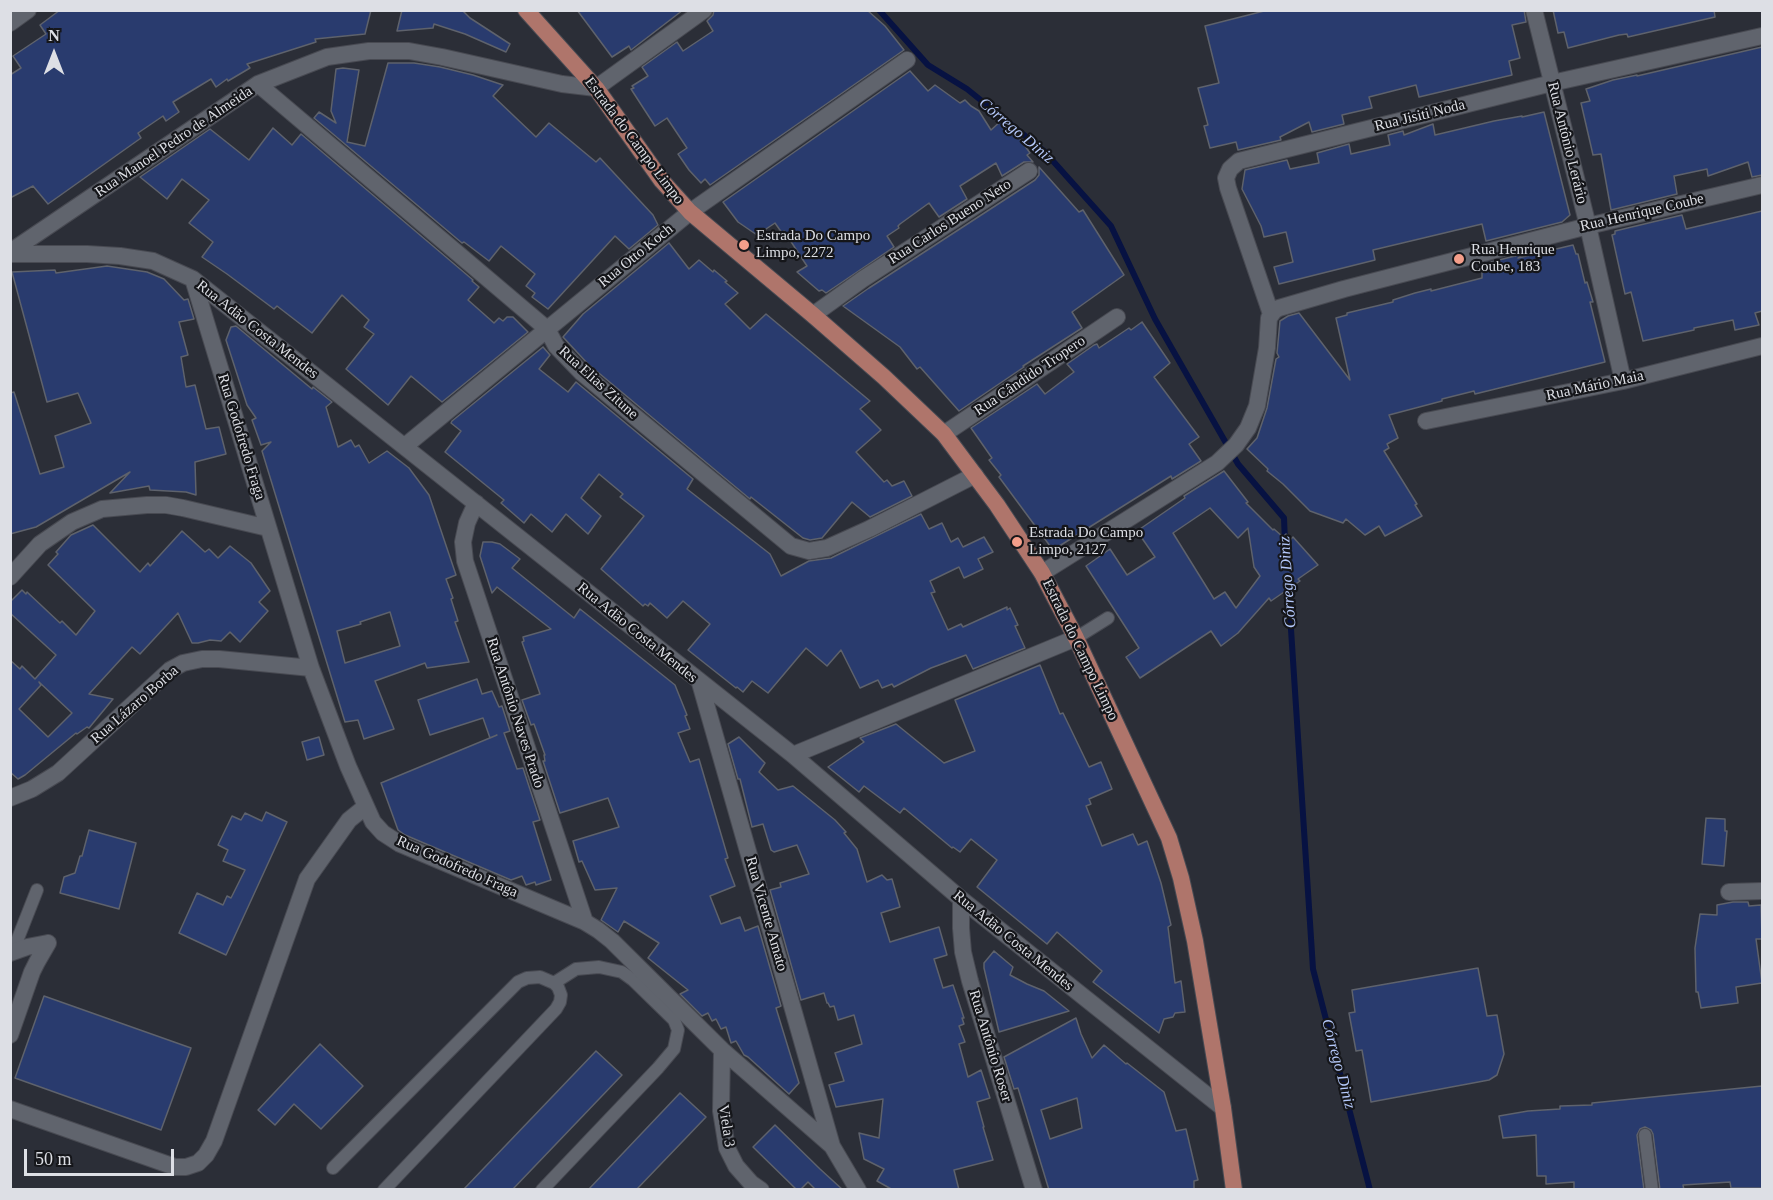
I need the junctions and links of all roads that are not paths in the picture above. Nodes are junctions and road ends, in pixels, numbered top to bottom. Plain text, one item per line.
1 (28, 10) edge
2 (526, 10) edge
3 (704, 10) edge
4 (1534, 10) edge
5 (10, 23) edge
6 (1762, 36) edge
7 (907, 60) dead end
8 (1552, 83) junction
9 (258, 84) junction
10 (596, 88) junction
11 (1029, 171) dead end
12 (1762, 185) edge
13 (690, 212) junction
14 (1588, 226) junction
15 (10, 253) edge
16 (193, 279) junction
17 (1275, 311) junction
18 (813, 315) junction
19 (1117, 317) dead end
20 (547, 329) junction
21 (1762, 346) edge
22 (1623, 381) junction
23 (1426, 421) dead end
24 (944, 434) junction
25 (405, 446) junction
26 (975, 475) junction
27 (476, 503) junction
28 (268, 528) junction
29 (1042, 573) junction
30 (10, 577) edge
31 (1108, 618) dead end
32 (1076, 638) junction
33 (311, 668) junction
34 (700, 683) junction
35 (793, 755) junction
36 (10, 798) edge
37 (365, 807) junction
38 (38, 890) dead end
39 (1762, 891) edge
40 (1729, 892) dead end
41 (961, 899) junction
42 (585, 922) junction
43 (12, 952) edge
44 (554, 983) junction
45 (10, 1035) edge
46 (722, 1050) junction
47 (10, 1108) edge
48 (1223, 1108) junction
49 (1645, 1135) dead end
50 (832, 1146) junction
51 (333, 1168) dead end
52 (384, 1190) edge
53 (542, 1190) edge
54 (761, 1190) edge
55 (858, 1190) edge
56 (1034, 1190) edge
57 (1233, 1190) edge
58 (1652, 1190) edge

1 - 5 street
2 - 10 main road, Estrada do Campo Limpo
3 - 10 street
4 - 8 street, Rua Antônio Lerário
6 - 8 street, Rua Jisiti Noda
7 - 13 street, Rua Otto Koch
8 - 14 street, Rua Antônio Lerário
8 - 17 street, Rua Jisiti Noda
9 - 10 street, Rua Manoel Pedro de Almeida
9 - 15 street, Rua Manoel Pedro de Almeida
9 - 20 street, Rua Elias Zitune
10 - 13 main road, Estrada do Campo Limpo
11 - 18 street, Rua Carlos Bueno Neto
12 - 14 street, Rua Henrique Coube
13 - 18 main road, Estrada do Campo Limpo
13 - 20 street, Rua Otto Koch
14 - 17 street, Rua Henrique Coube
14 - 22 street, Rua Antônio Lerário
15 - 16 street, Rua Adão Costa Mendes
16 - 25 street, Rua Adão Costa Mendes
16 - 28 street, Rua Godofredo Fraga
17 - 29 street
18 - 24 main road, Estrada do Campo Limpo
19 - 24 street, Rua Cândido Tropero
20 - 25 street, Rua Otto Koch
20 - 26 street, Rua Elias Zitune
21 - 22 street, Rua Mário Maia
22 - 23 street, Rua Mário Maia
24 - 26 main road, Estrada do Campo Limpo
25 - 27 street, Rua Adão Costa Mendes
26 - 29 main road, Estrada do Campo Limpo
27 - 34 street, Rua Adão Costa Mendes
27 - 42 street, Rua Antônio Naves Prado
28 - 30 street
28 - 33 street, Rua Godofredo Fraga
29 - 32 main road, Estrada do Campo Limpo
31 - 32 lane
32 - 35 street
32 - 48 main road, Estrada do Campo Limpo
33 - 36 street, Rua Lázaro Borba
33 - 37 street, Rua Godofredo Fraga
34 - 35 street, Rua Adão Costa Mendes
34 - 50 street, Rua Vicente Amato
35 - 41 street, Rua Adão Costa Mendes
37 - 42 street, Rua Godofredo Fraga
37 - 47 street
38 - 43 lane
39 - 40 street
41 - 48 street, Rua Adão Costa Mendes
41 - 56 street, Rua Antônio Roser
42 - 46 street, Rua Godofredo Fraga
43 - 45 street
44 - 51 lane
44 - 52 lane
44 - 53 lane
46 - 50 street, Rua Godofredo Fraga
46 - 54 street, Viela 3
48 - 57 main road, Estrada do Campo Limpo
49 - 58 lane
50 - 55 street, Rua Godofredo Fraga

